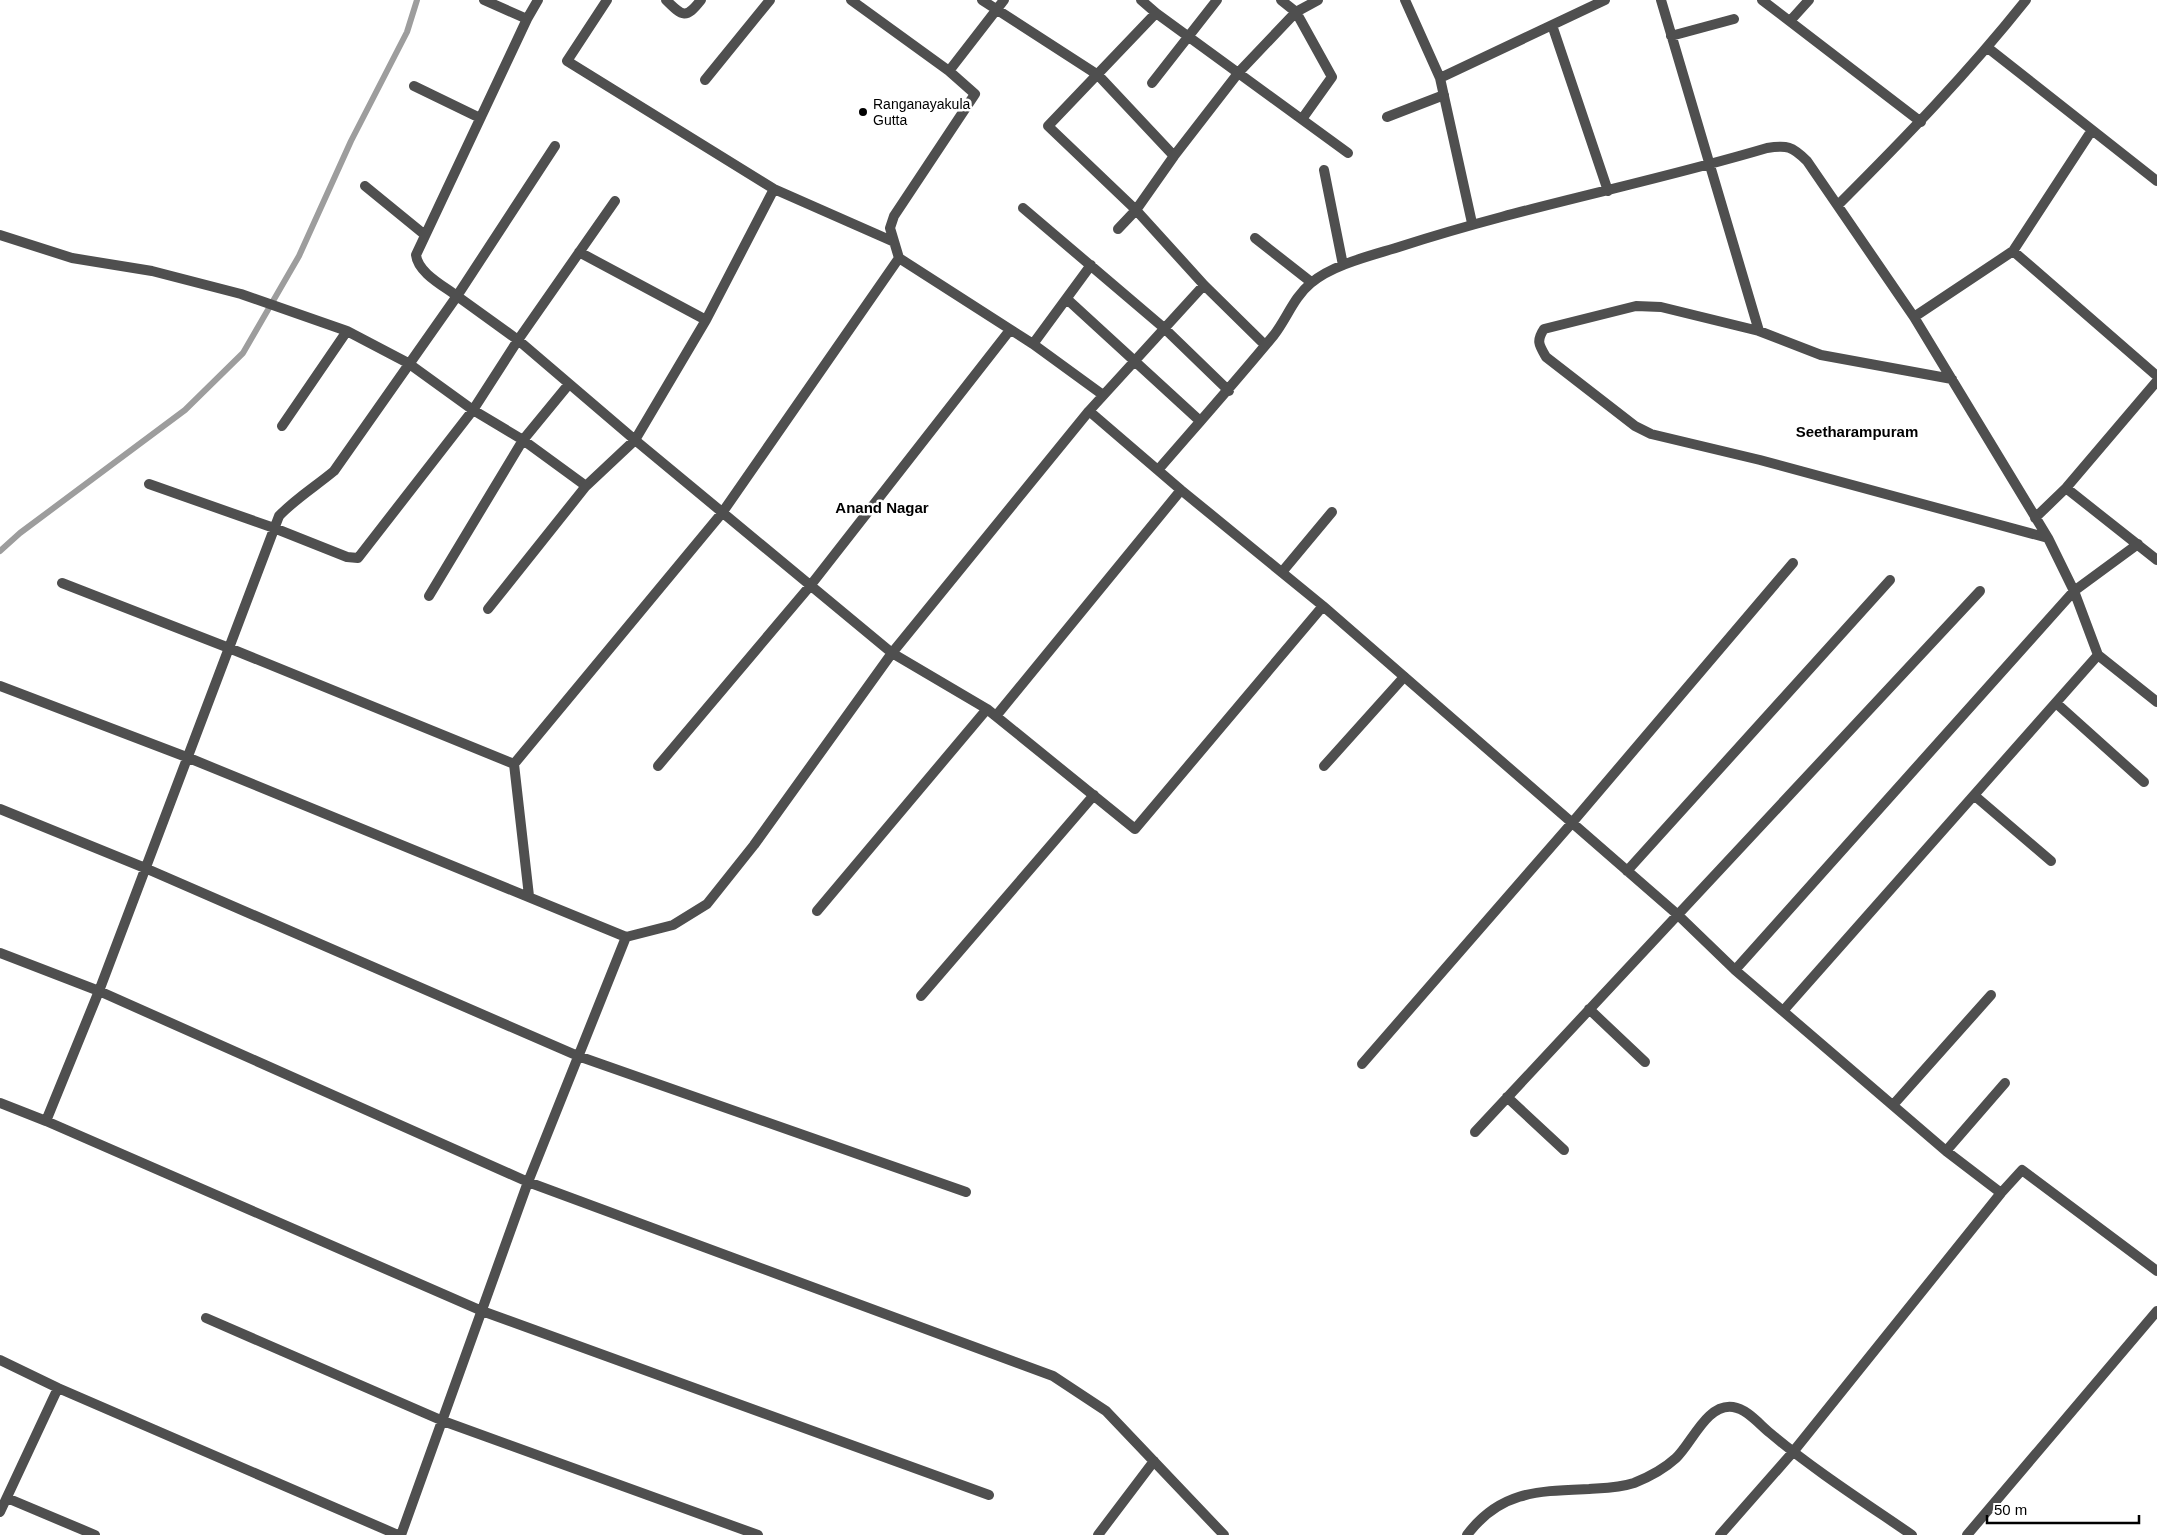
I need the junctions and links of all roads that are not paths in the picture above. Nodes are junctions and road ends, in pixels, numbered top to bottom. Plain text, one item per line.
1 (484, 0) edge
2 (538, 0) edge
3 (607, 0) edge
4 (666, 0) edge
5 (701, 0) edge
6 (770, 0) edge
7 (851, 0) edge
8 (982, 0) edge
9 (1004, 0) edge
10 (1141, 0) edge
11 (1217, 0) edge
12 (1281, 0) edge
13 (1318, 0) edge
14 (1406, 0) edge
15 (1605, 0) edge
16 (1661, 0) edge
17 (1762, 0) edge
18 (1809, 0) edge
19 (2026, 0) edge
20 (996, 10) junction
21 (1296, 12) junction
22 (1156, 14) junction
23 (527, 19) junction
24 (1734, 19) dead end
25 (1790, 21) junction
26 (1552, 25) junction
27 (1671, 36) junction
28 (1188, 37) junction
29 (1988, 48) junction
30 (948, 71) junction
31 (1239, 72) junction
32 (1098, 75) junction
33 (1440, 78) junction
34 (705, 80) dead end
35 (1152, 83) dead end
36 (414, 86) dead end
37 (1444, 95) junction
38 (1387, 117) dead end
39 (480, 118) junction
40 (1302, 119) junction
41 (1920, 122) junction
42 (2092, 130) junction
43 (556, 146) dead end
44 (1348, 154) dead end
45 (1174, 156) junction
46 (1708, 165) junction
47 (1324, 170) dead end
48 (2157, 181) edge
49 (365, 186) dead end
50 (774, 189) junction
51 (1608, 191) junction
52 (615, 201) dead end
53 (1838, 205) junction
54 (1023, 208) dead end
55 (1136, 210) junction
56 (1472, 223) junction
57 (1118, 230) dead end
58 (0, 235) edge
59 (425, 235) junction
60 (1255, 238) dead end
61 (892, 241) junction
62 (579, 252) junction
63 (2013, 252) junction
64 (899, 258) junction
65 (1091, 265) junction
66 (1343, 265) junction
67 (1311, 282) junction
68 (1204, 285) junction
69 (457, 296) junction
70 (1068, 300) junction
71 (1914, 317) junction
72 (706, 320) junction
73 (1164, 328) junction
74 (1010, 330) junction
75 (347, 331) junction
76 (1759, 331) junction
77 (518, 340) junction
78 (1034, 344) junction
79 (1265, 345) junction
80 (1134, 360) junction
81 (408, 363) junction
82 (2157, 376) edge
83 (1952, 379) junction
84 (2157, 381) edge
85 (570, 384) junction
86 (1229, 391) junction
87 (1103, 396) junction
88 (473, 410) junction
89 (1090, 411) junction
90 (1200, 421) junction
91 (282, 426) dead end
92 (523, 440) junction
93 (635, 440) junction
94 (1158, 470) junction
95 (149, 484) dead end
96 (586, 486) junction
97 (2066, 488) junction
98 (1181, 490) junction
99 (722, 512) junction
100 (1332, 512) dead end
101 (2035, 518) junction
102 (274, 528) junction
103 (2048, 538) junction
104 (2138, 544) junction
105 (2157, 560) edge
106 (1794, 563) dead end
107 (1282, 572) junction
108 (1890, 580) dead end
109 (62, 583) dead end
110 (810, 586) junction
111 (1980, 590) dead end
112 (2074, 591) junction
113 (429, 596) dead end
114 (1323, 606) junction
115 (488, 609) dead end
116 (229, 648) junction
117 (892, 653) junction
118 (2098, 656) junction
119 (1404, 677) junction
120 (0, 686) edge
121 (2157, 702) edge
122 (2056, 703) junction
123 (987, 709) junction
124 (996, 716) junction
125 (189, 758) junction
126 (514, 764) junction
127 (658, 766) dead end
128 (1324, 766) dead end
129 (2144, 782) dead end
130 (1094, 795) junction
131 (1975, 796) junction
132 (0, 809) edge
133 (1572, 824) junction
134 (2051, 861) dead end
135 (145, 868) junction
136 (1626, 871) junction
137 (529, 896) junction
138 (817, 911) dead end
139 (1678, 915) junction
140 (626, 937) junction
141 (0, 953) edge
142 (1735, 970) junction
143 (99, 991) junction
144 (1991, 994) dead end
145 (921, 996) dead end
146 (1589, 1009) junction
147 (1783, 1012) junction
148 (578, 1056) junction
149 (1646, 1062) dead end
150 (1362, 1064) dead end
151 (2005, 1083) dead end
152 (1507, 1097) junction
153 (0, 1104) edge
154 (1893, 1105) junction
155 (46, 1121) junction
156 (1475, 1132) dead end
157 (1564, 1150) dead end
158 (1946, 1151) junction
159 (528, 1182) junction
160 (966, 1192) dead end
161 (2001, 1193) junction
162 (2157, 1271) edge
163 (482, 1311) junction
164 (2157, 1311) edge
165 (206, 1318) dead end
166 (0, 1360) edge
167 (58, 1388) junction
168 (443, 1421) junction
169 (1793, 1452) junction
170 (1154, 1461) junction
171 (989, 1495) dead end
172 (7, 1498) junction
173 (0, 1512) edge
174 (95, 1535) edge
175 (399, 1535) edge
176 (758, 1535) edge
177 (1098, 1535) edge
178 (1224, 1535) edge
179 (1467, 1535) edge
180 (1720, 1535) edge
181 (1912, 1535) edge
182 (1967, 1535) edge

1 - 23 street
2 - 23 street
3 - 50 street
4 - 5 street
6 - 34 street
7 - 30 street
8 - 20 street
9 - 20 street
10 - 22 street
11 - 28 street
12 - 21 street
13 - 21 street
14 - 33 street
15 - 26 street
16 - 27 street
17 - 25 street
18 - 25 street
19 - 29 street
20 - 30 street
20 - 32 street
21 - 31 street
21 - 40 street
22 - 28 street
22 - 32 street
23 - 39 street
24 - 27 street
25 - 41 street
26 - 33 street
26 - 51 street
27 - 46 street
28 - 31 street
28 - 35 street
29 - 41 street
29 - 42 street
30 - 61 street
31 - 40 street
31 - 45 street
32 - 45 street
32 - 55 street
33 - 37 street
36 - 39 street
37 - 38 street
37 - 56 street
39 - 59 street
40 - 44 street
41 - 53 street
42 - 48 street
42 - 63 street
43 - 69 street
45 - 55 street
46 - 51 street
46 - 53 street
46 - 76 street
47 - 66 street
49 - 59 street
50 - 61 street
50 - 72 street
51 - 56 street
52 - 62 street
53 - 71 street
54 - 65 street
55 - 57 street
55 - 68 street
56 - 66 street
58 - 75 street
59 - 69 street
60 - 67 street
61 - 64 street
62 - 72 street
62 - 77 street
63 - 71 street
63 - 82 street
64 - 74 street
64 - 99 street
65 - 70 street
65 - 73 street
66 - 67 street
67 - 79 street
68 - 73 street
68 - 79 street
69 - 77 street
69 - 81 street
70 - 78 street
70 - 80 street
71 - 83 street
72 - 93 street
73 - 80 street
73 - 86 street
74 - 78 street
74 - 110 street
75 - 81 street
75 - 91 street
76 - 83 street
76 - 103 street
77 - 85 street
77 - 88 street
78 - 87 street
79 - 86 street
80 - 87 street
80 - 90 street
81 - 88 street
81 - 102 street
83 - 101 street
84 - 97 street
85 - 92 street
85 - 93 street
86 - 90 street
87 - 89 street
88 - 92 street
88 - 102 street
89 - 94 street
89 - 117 street
90 - 94 street
92 - 96 street
92 - 113 street
93 - 96 street
93 - 99 street
94 - 98 street
95 - 102 street
96 - 115 street
97 - 101 street
97 - 104 street
98 - 107 street
98 - 124 street
99 - 110 street
99 - 126 street
100 - 107 street
101 - 103 street
102 - 116 street
103 - 112 street
104 - 105 street
104 - 112 street
106 - 133 street
107 - 114 street
108 - 136 street
109 - 116 street
110 - 117 street
110 - 127 street
111 - 139 street
112 - 118 street
112 - 142 street
114 - 119 street
114 - 130 street
116 - 125 street
116 - 126 street
117 - 123 street
117 - 140 street
118 - 121 street
118 - 122 street
119 - 128 street
119 - 133 street
120 - 125 street
122 - 129 street
122 - 131 street
123 - 124 street
123 - 138 street
124 - 130 street
125 - 135 street
125 - 137 street
126 - 137 street
130 - 145 street
131 - 134 street
131 - 147 street
132 - 135 street
133 - 136 street
133 - 150 street
135 - 143 street
135 - 148 street
136 - 139 street
137 - 140 street
139 - 142 street
139 - 146 street
140 - 148 street
141 - 143 street
142 - 147 street
143 - 155 street
143 - 159 street
144 - 154 street
146 - 149 street
146 - 152 street
147 - 154 street
148 - 159 street
148 - 160 street
151 - 158 street
152 - 156 street
152 - 157 street
153 - 155 street
154 - 158 street
155 - 163 street
158 - 161 street
159 - 163 street
159 - 170 street
161 - 162 street
161 - 169 street
163 - 168 street
163 - 171 street
164 - 182 street
165 - 168 street
166 - 167 street
167 - 172 street
167 - 175 street
168 - 175 street
168 - 176 street
169 - 179 street
169 - 180 street
169 - 181 street
170 - 177 street
170 - 178 street
172 - 173 street
172 - 174 street

